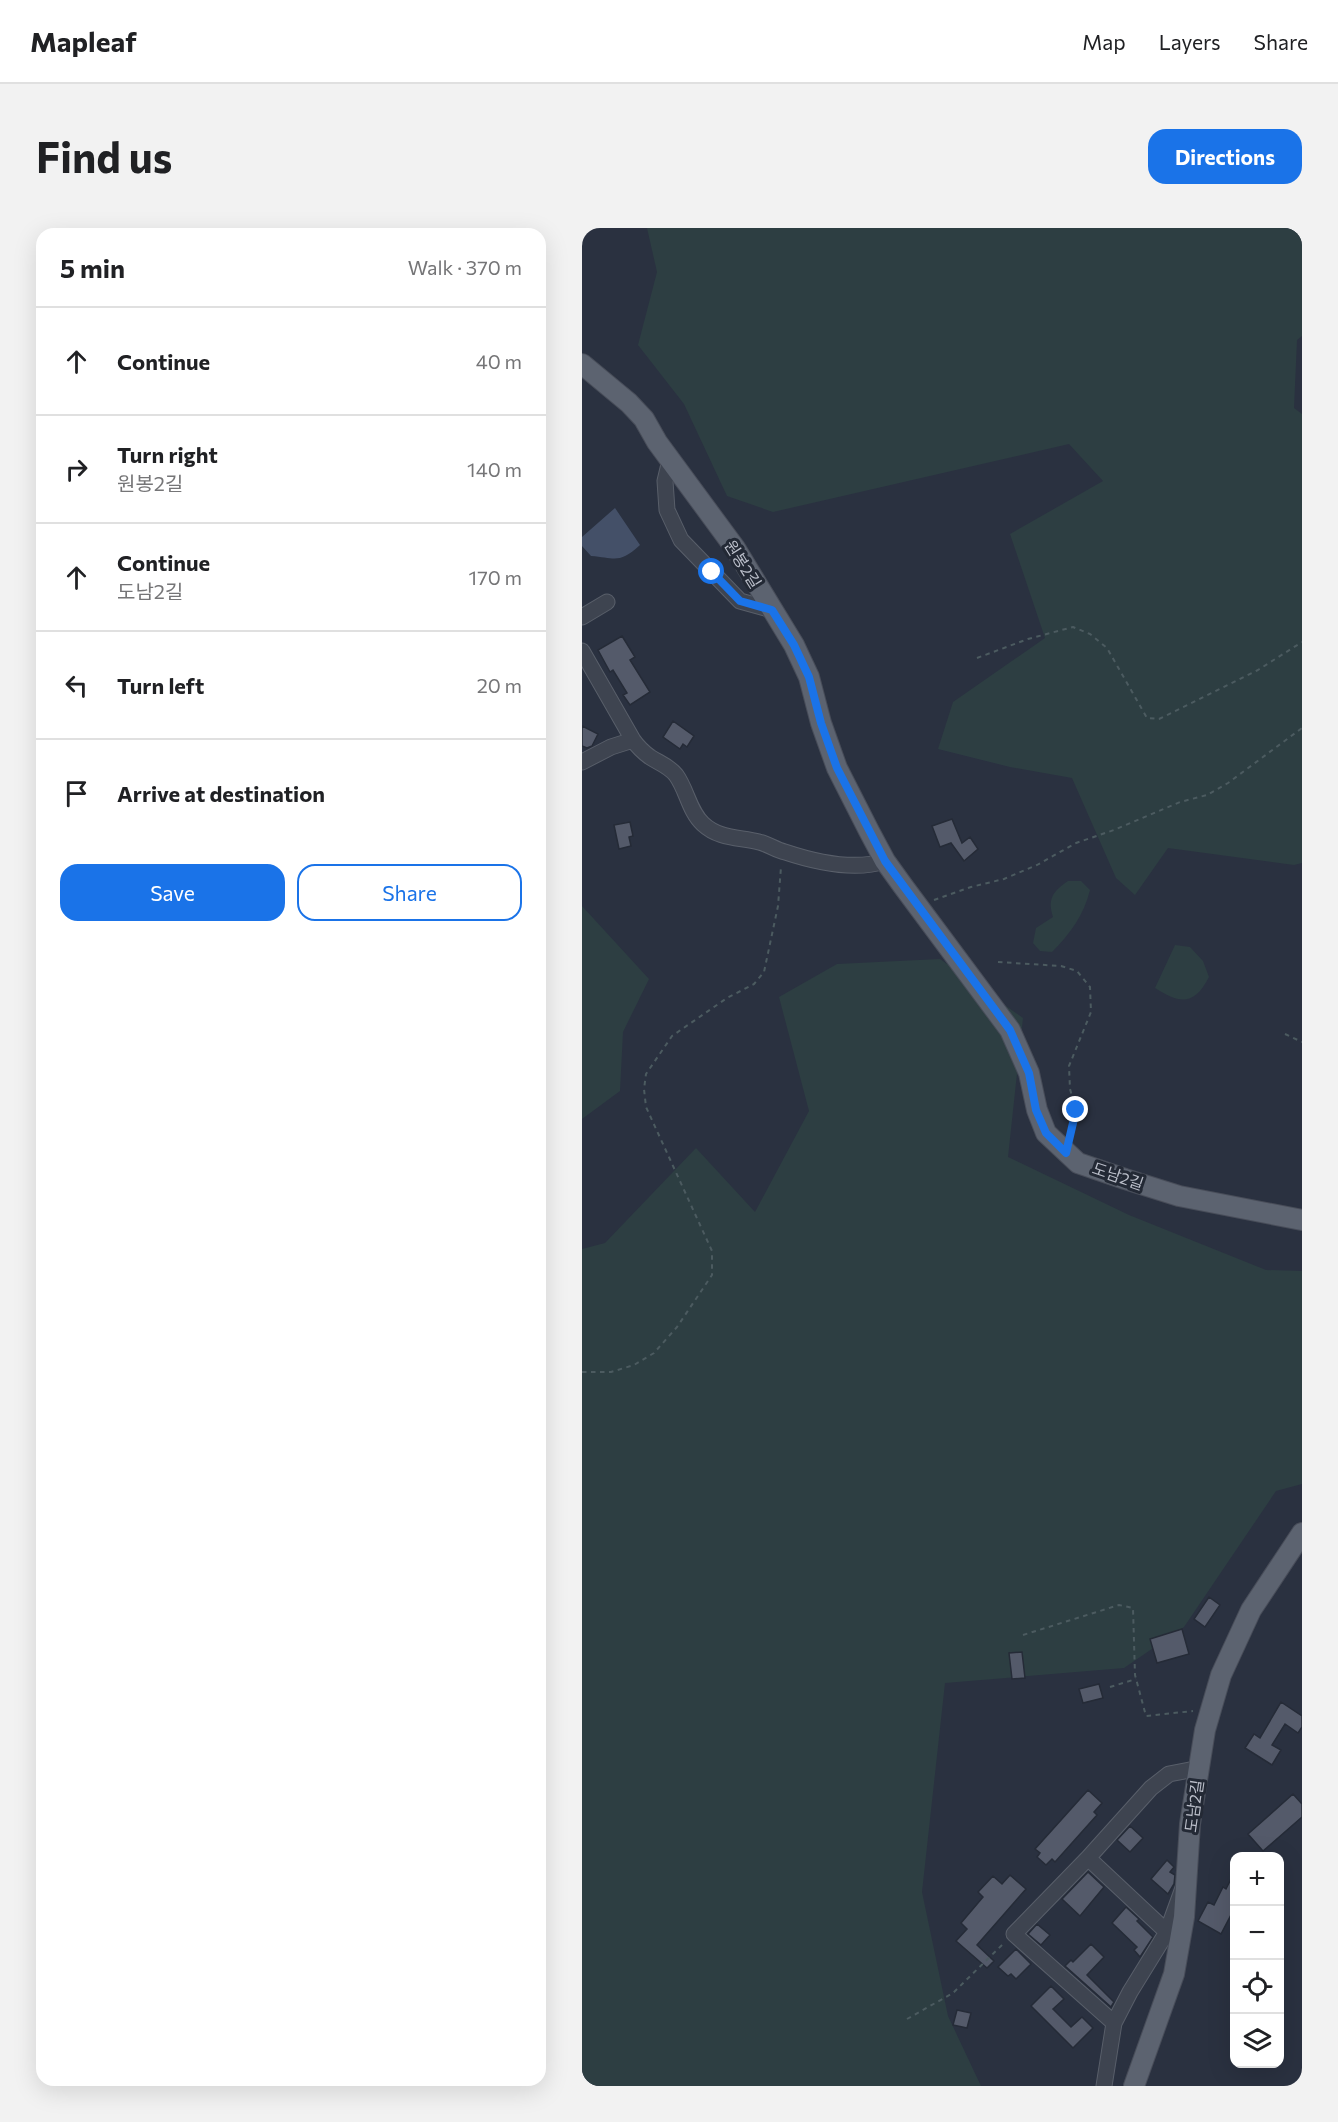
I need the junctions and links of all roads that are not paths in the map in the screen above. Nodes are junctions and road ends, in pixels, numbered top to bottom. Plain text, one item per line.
1 (582, 364) edge
2 (670, 460) junction
3 (608, 602) dead end
4 (772, 610) junction
5 (582, 617) edge
6 (582, 651) edge
7 (633, 740) junction
8 (582, 762) edge
9 (885, 861) junction
10 (1302, 1221) edge
11 (1302, 1533) edge
12 (1200, 1768) junction
13 (1088, 1858) junction
14 (1186, 1881) junction
15 (1167, 1932) junction
16 (1114, 2023) junction
17 (1104, 2086) edge
18 (1134, 2086) edge

1 - 2 main road, 원봉2길
2 - 4 main road, 원봉2길
2 - 4 street
3 - 5 street
4 - 9 main road, 원봉2길
6 - 7 street
7 - 8 street
7 - 9 street
9 - 10 main road, 도남2길
11 - 12 main road, 도남2길
12 - 13 street
12 - 14 main road, 도남2길
13 - 15 street
13 - 16 street
14 - 15 street, 도남2길
14 - 18 main road
15 - 16 street, 도남2길
16 - 17 street, 도남2길

